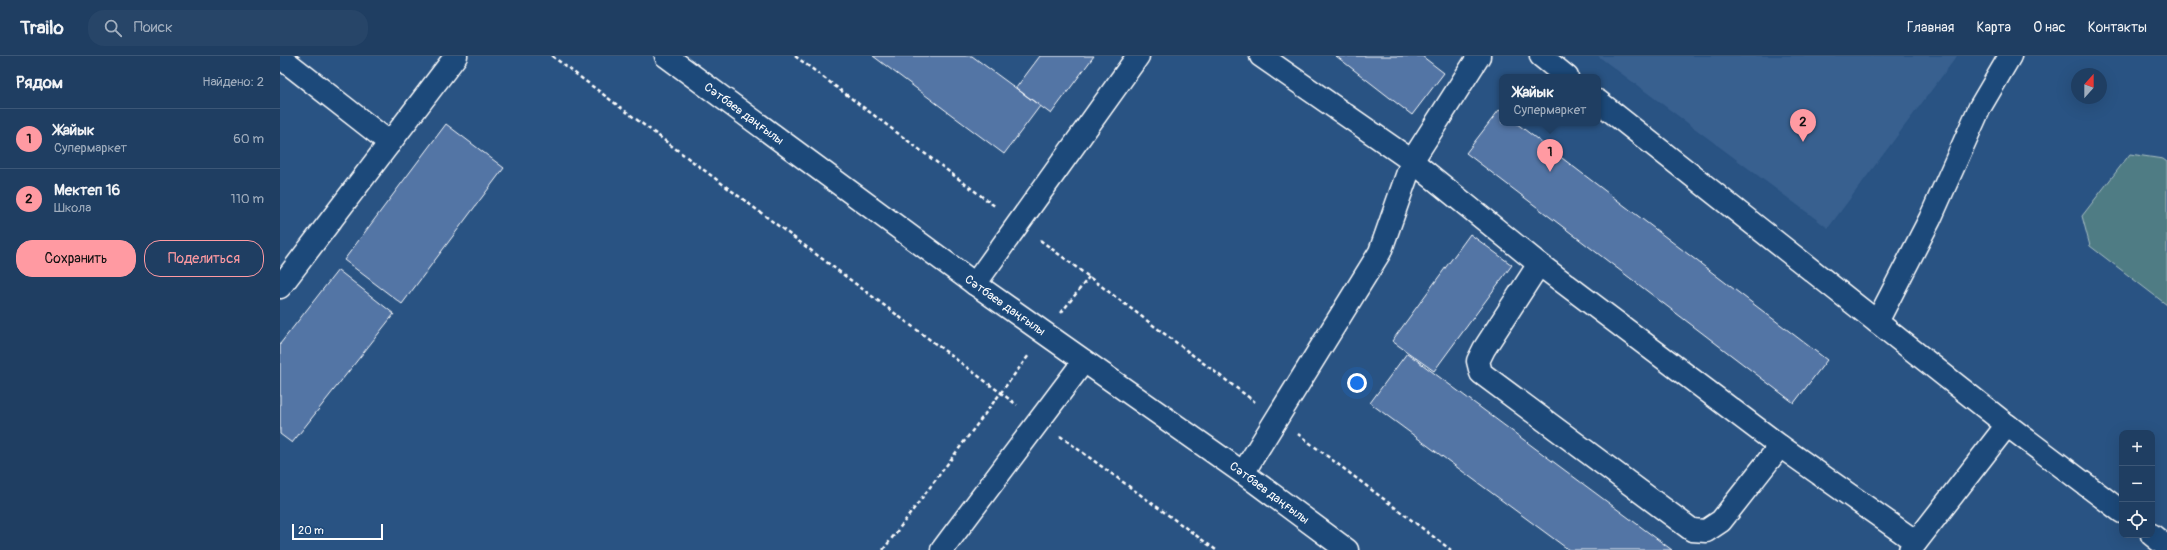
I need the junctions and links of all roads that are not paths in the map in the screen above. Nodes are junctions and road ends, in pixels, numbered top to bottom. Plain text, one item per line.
1 (456, 56) edge
2 (666, 56) edge
3 (1138, 56) edge
4 (1261, 56) edge
5 (1479, 56) edge
6 (1541, 56) edge
7 (2010, 56) edge
8 (280, 57) edge
9 (1563, 74) edge
10 (1601, 103) edge
11 (390, 143) junction
12 (1412, 161) junction
13 (1538, 264) junction
14 (975, 284) junction
15 (280, 287) edge
16 (1878, 322) junction
17 (1084, 361) junction
18 (2007, 425) junction
19 (1780, 446) junction
20 (1244, 473) junction
21 (2119, 510) edge
22 (2155, 537) edge
23 (1913, 546) edge
24 (2167, 547) edge
25 (942, 550) edge
26 (1347, 550) edge

1 - 11 street
2 - 14 street, Сәтбаев даңғылы
3 - 14 street
4 - 12 street
5 - 12 street
6 - 9 street
7 - 16 street
8 - 11 street
10 - 16 street
11 - 15 street
12 - 13 street
12 - 20 street
13 - 19 street
13 - 19 street
14 - 17 street, Сәтбаев даңғылы
16 - 18 street
17 - 20 street, Сәтбаев даңғылы
17 - 25 street
18 - 21 street
18 - 23 street
19 - 23 street
20 - 26 street, Сәтбаев даңғылы
22 - 24 street

